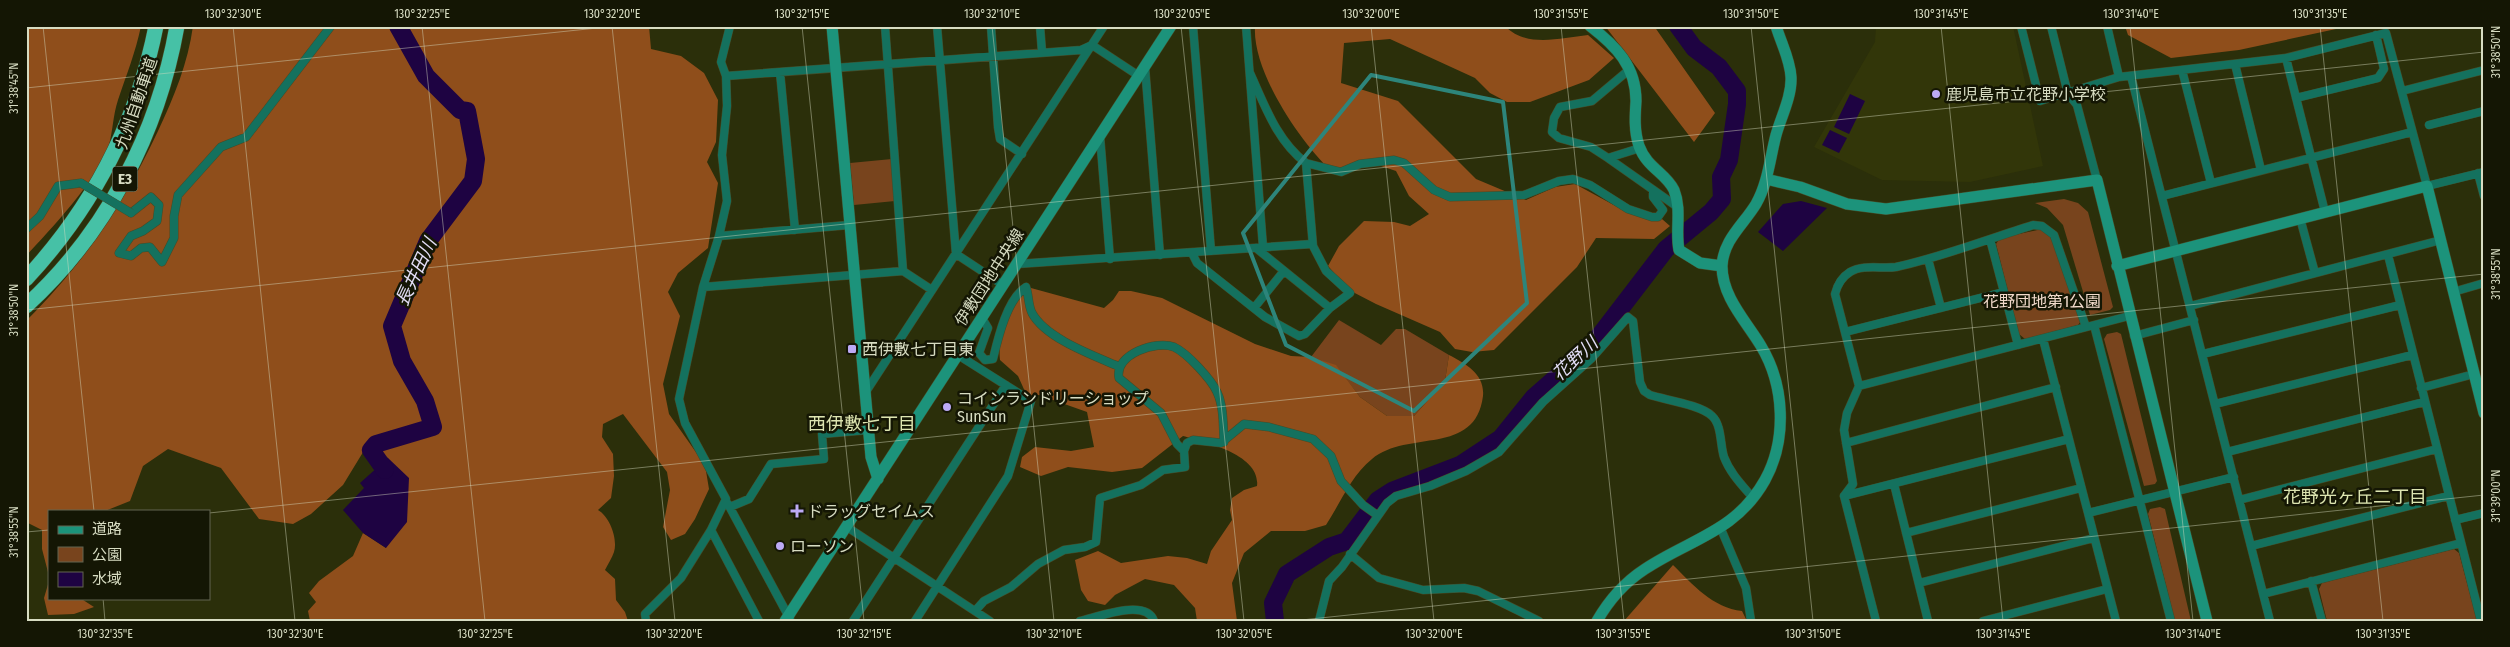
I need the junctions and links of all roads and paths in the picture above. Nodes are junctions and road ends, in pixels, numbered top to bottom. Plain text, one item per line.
1 (156, 26) edge
2 (177, 26) edge
3 (331, 26) edge
4 (730, 26) edge
5 (832, 26) edge
6 (885, 26) edge
7 (937, 26) edge
8 (991, 26) edge
9 (1040, 26) edge
10 (1104, 26) edge
11 (1171, 26) edge
12 (1194, 26) edge
13 (1246, 26) edge
14 (1590, 26) edge
15 (1776, 26) edge
16 (2021, 26) edge
17 (2051, 26) edge
18 (2107, 26) edge
19 (2376, 35) junction
20 (1092, 45) junction
21 (1042, 52) junction
22 (993, 55) junction
23 (2286, 58) junction
24 (940, 59) junction
25 (888, 64) junction
26 (2235, 64) junction
27 (835, 68) junction
28 (1630, 69) junction
29 (2182, 70) junction
30 (2484, 70) edge
31 (1142, 71) junction
32 (780, 72) junction
33 (1250, 73) junction
34 (726, 76) junction
35 (2132, 76) junction
36 (2119, 77) junction
37 (2402, 91) junction
38 (2068, 94) junction
39 (2296, 98) junction
40 (2484, 111) edge
41 (2429, 125) dead end
42 (2412, 132) junction
43 (1100, 136) junction
44 (1640, 148) junction
45 (1022, 154) junction
46 (2311, 157) junction
47 (1608, 158) junction
48 (1306, 163) junction
49 (2261, 170) junction
50 (2481, 172) edge
51 (1766, 179) junction
52 (2097, 180) junction
53 (2211, 183) junction
54 (2427, 186) junction
55 (1653, 190) junction
56 (2162, 196) junction
57 (2484, 196) edge
58 (1679, 208) junction
59 (2325, 212) junction
60 (2300, 218) junction
61 (849, 225) junction
62 (26, 229) edge
63 (795, 230) junction
64 (719, 236) junction
65 (1990, 239) junction
66 (2441, 240) junction
67 (1312, 244) junction
68 (1260, 247) junction
69 (2176, 250) junction
70 (1211, 251) junction
71 (1192, 252) junction
72 (956, 254) junction
73 (1160, 255) junction
74 (2388, 255) junction
75 (1110, 258) junction
76 (1928, 259) junction
77 (1017, 264) junction
78 (1722, 266) junction
79 (2117, 266) junction
80 (903, 271) junction
81 (1283, 272) junction
82 (2315, 273) junction
83 (854, 275) junction
84 (26, 279) edge
85 (2484, 283) edge
86 (1003, 286) junction
87 (703, 287) junction
88 (932, 290) junction
89 (2004, 292) junction
90 (2453, 292) junction
91 (2400, 305) junction
92 (26, 306) edge
93 (2190, 306) junction
94 (1254, 308) junction
95 (1330, 308) junction
96 (1941, 308) junction
97 (2129, 316) junction
98 (982, 318) junction
99 (2194, 320) junction
100 (2090, 326) junction
101 (1845, 332) junction
102 (2134, 336) junction
103 (2043, 339) junction
104 (2018, 345) junction
105 (2203, 354) junction
106 (958, 355) junction
107 (2412, 355) junction
108 (1120, 367) junction
109 (2474, 374) junction
110 (1006, 385) junction
111 (1859, 386) junction
112 (2056, 387) junction
113 (2421, 388) junction
114 (865, 393) junction
115 (2424, 402) junction
116 (2216, 404) junction
117 (2484, 413) edge
118 (868, 430) junction
119 (2069, 439) junction
120 (1224, 442) junction
121 (1846, 443) junction
122 (2437, 450) junction
123 (1184, 451) junction
124 (2228, 452) junction
125 (2234, 477) junction
126 (878, 478) junction
127 (1894, 484) junction
128 (2081, 488) junction
129 (2173, 492) junction
130 (1844, 496) junction
131 (2448, 496) junction
132 (1753, 498) junction
133 (726, 499) junction
134 (2139, 500) junction
135 (2240, 500) junction
136 (730, 507) junction
137 (2088, 513) junction
138 (2484, 513) edge
139 (1377, 515) junction
140 (2455, 520) junction
141 (847, 527) junction
142 (1721, 528) junction
143 (712, 530) junction
144 (1906, 534) junction
145 (2094, 538) junction
146 (2460, 543) junction
147 (2251, 546) junction
148 (1350, 554) junction
149 (895, 557) junction
150 (2311, 581) junction
151 (1919, 583) junction
152 (938, 586) junction
153 (2107, 589) junction
154 (2263, 594) junction
155 (975, 611) junction
156 (788, 619) edge
157 (646, 621) edge
158 (759, 621) edge
159 (853, 621) edge
160 (914, 621) edge
161 (990, 621) edge
162 (1080, 621) edge
163 (1154, 621) edge
164 (1319, 621) edge
165 (1539, 621) edge
166 (1597, 621) edge
167 (1751, 621) edge
168 (1876, 621) edge
169 (1928, 621) edge
170 (1983, 621) edge
171 (2116, 621) edge
172 (2171, 621) edge
173 (2207, 621) edge
174 (2270, 621) edge
175 (2322, 621) edge
176 (2480, 621) edge

1 - 84 highway, 九州自動車道 / E3
2 - 92 highway, 九州自動車道 / E3
3 - 62 street, bridge
4 - 34 street
5 - 27 street
6 - 25 street
7 - 24 street
8 - 22 street
9 - 21 street
10 - 20 street
11 - 31 street, 伊敷団地中央線
12 - 70 street
13 - 33 street
14 - 28 street
15 - 51 street
16 - 38 street
17 - 38 street
18 - 36 street
19 - 23 street
19 - 37 street
19 - 39 street
20 - 21 street
20 - 31 street
20 - 45 street
21 - 22 street
22 - 24 street
22 - 45 street
23 - 26 street
23 - 39 street
24 - 25 street
24 - 72 street
25 - 27 street
25 - 80 street
26 - 29 street
26 - 49 street
27 - 32 street
27 - 61 street
28 - 44 street
28 - 47 street
29 - 35 street
29 - 53 street
30 - 37 street
31 - 43 street, 伊敷団地中央線
31 - 73 street
32 - 34 street
32 - 63 street
33 - 48 street
33 - 68 street
34 - 64 street
35 - 36 street
35 - 56 street
36 - 38 street
37 - 42 street
38 - 52 street
39 - 46 street
40 - 41 street
42 - 46 street
42 - 54 street
43 - 75 street
43 - 77 street, 伊敷団地中央線
44 - 47 street
44 - 58 street
45 - 72 street
46 - 49 street
46 - 59 street
47 - 55 street
48 - 55 street
48 - 67 street
49 - 53 street
50 - 54 street
50 - 57 street
51 - 52 street
51 - 78 street
52 - 79 street
53 - 56 street
54 - 59 street
54 - 66 street
55 - 58 street
56 - 69 street
58 - 78 street
59 - 60 street
60 - 69 street
60 - 82 street
61 - 63 street
61 - 83 street
63 - 64 street
64 - 87 street
65 - 76 street
65 - 89 street
65 - 100 street
66 - 74 street
66 - 90 street
67 - 68 street
67 - 95 street
68 - 70 street
68 - 81 street
69 - 79 street
69 - 93 street
70 - 71 street
71 - 73 street
71 - 94 street
72 - 86 street
72 - 88 street
73 - 75 street
74 - 82 street
74 - 91 street
75 - 77 street
76 - 96 street
76 - 101 street
77 - 86 street, 伊敷団地中央線
78 - 132 street
79 - 97 street
80 - 83 street
80 - 88 street
81 - 94 street
81 - 95 street
82 - 93 street
83 - 87 street
83 - 114 street
85 - 90 street
86 - 98 street, 伊敷団地中央線
87 - 133 street
88 - 114 street
89 - 96 street
89 - 104 street
90 - 109 street
91 - 105 street
91 - 107 street
93 - 99 street
94 - 95 street
96 - 101 street
97 - 100 street
97 - 102 street
98 - 106 street, 伊敷団地中央線
98 - 108 street
99 - 102 street
99 - 105 street
100 - 103 street
100 - 134 street
101 - 111 street
102 - 129 street
103 - 104 street
103 - 112 street
104 - 111 street
105 - 116 street
106 - 110 street
106 - 126 street, 伊敷団地中央線
107 - 113 street
107 - 116 street
108 - 120 street
108 - 123 street
109 - 113 street
109 - 117 street
110 - 149 street
110 - 152 street
111 - 121 street
112 - 119 street
112 - 121 street
113 - 115 street
114 - 118 street
115 - 122 street
115 - 124 street
116 - 124 street
118 - 126 street
118 - 136 street
119 - 127 street
119 - 128 street
120 - 123 street
120 - 139 street
121 - 130 street
122 - 131 street
122 - 135 street
123 - 155 street
124 - 125 street
125 - 129 street
125 - 135 street
126 - 141 street, 伊敷団地中央線
127 - 130 street
127 - 144 street
128 - 137 street
128 - 144 street
129 - 134 street
129 - 173 street
130 - 168 street
131 - 140 street
131 - 147 street
132 - 139 street
132 - 142 street
133 - 136 street
133 - 143 street
134 - 137 street
134 - 172 street
135 - 147 street
136 - 156 street
137 - 145 street
138 - 140 street
139 - 148 street
140 - 146 street
141 - 149 street
141 - 156 street, 伊敷団地中央線
142 - 166 street
142 - 167 street
143 - 157 street
143 - 158 street
144 - 151 street
145 - 151 street
145 - 153 street
146 - 150 street
146 - 176 street
147 - 154 street
148 - 164 street
148 - 165 street
149 - 152 street
149 - 159 street
150 - 154 street
150 - 175 street
151 - 169 street
152 - 155 street
152 - 160 street
153 - 170 street
153 - 171 street
154 - 174 street
155 - 161 street
162 - 163 street

